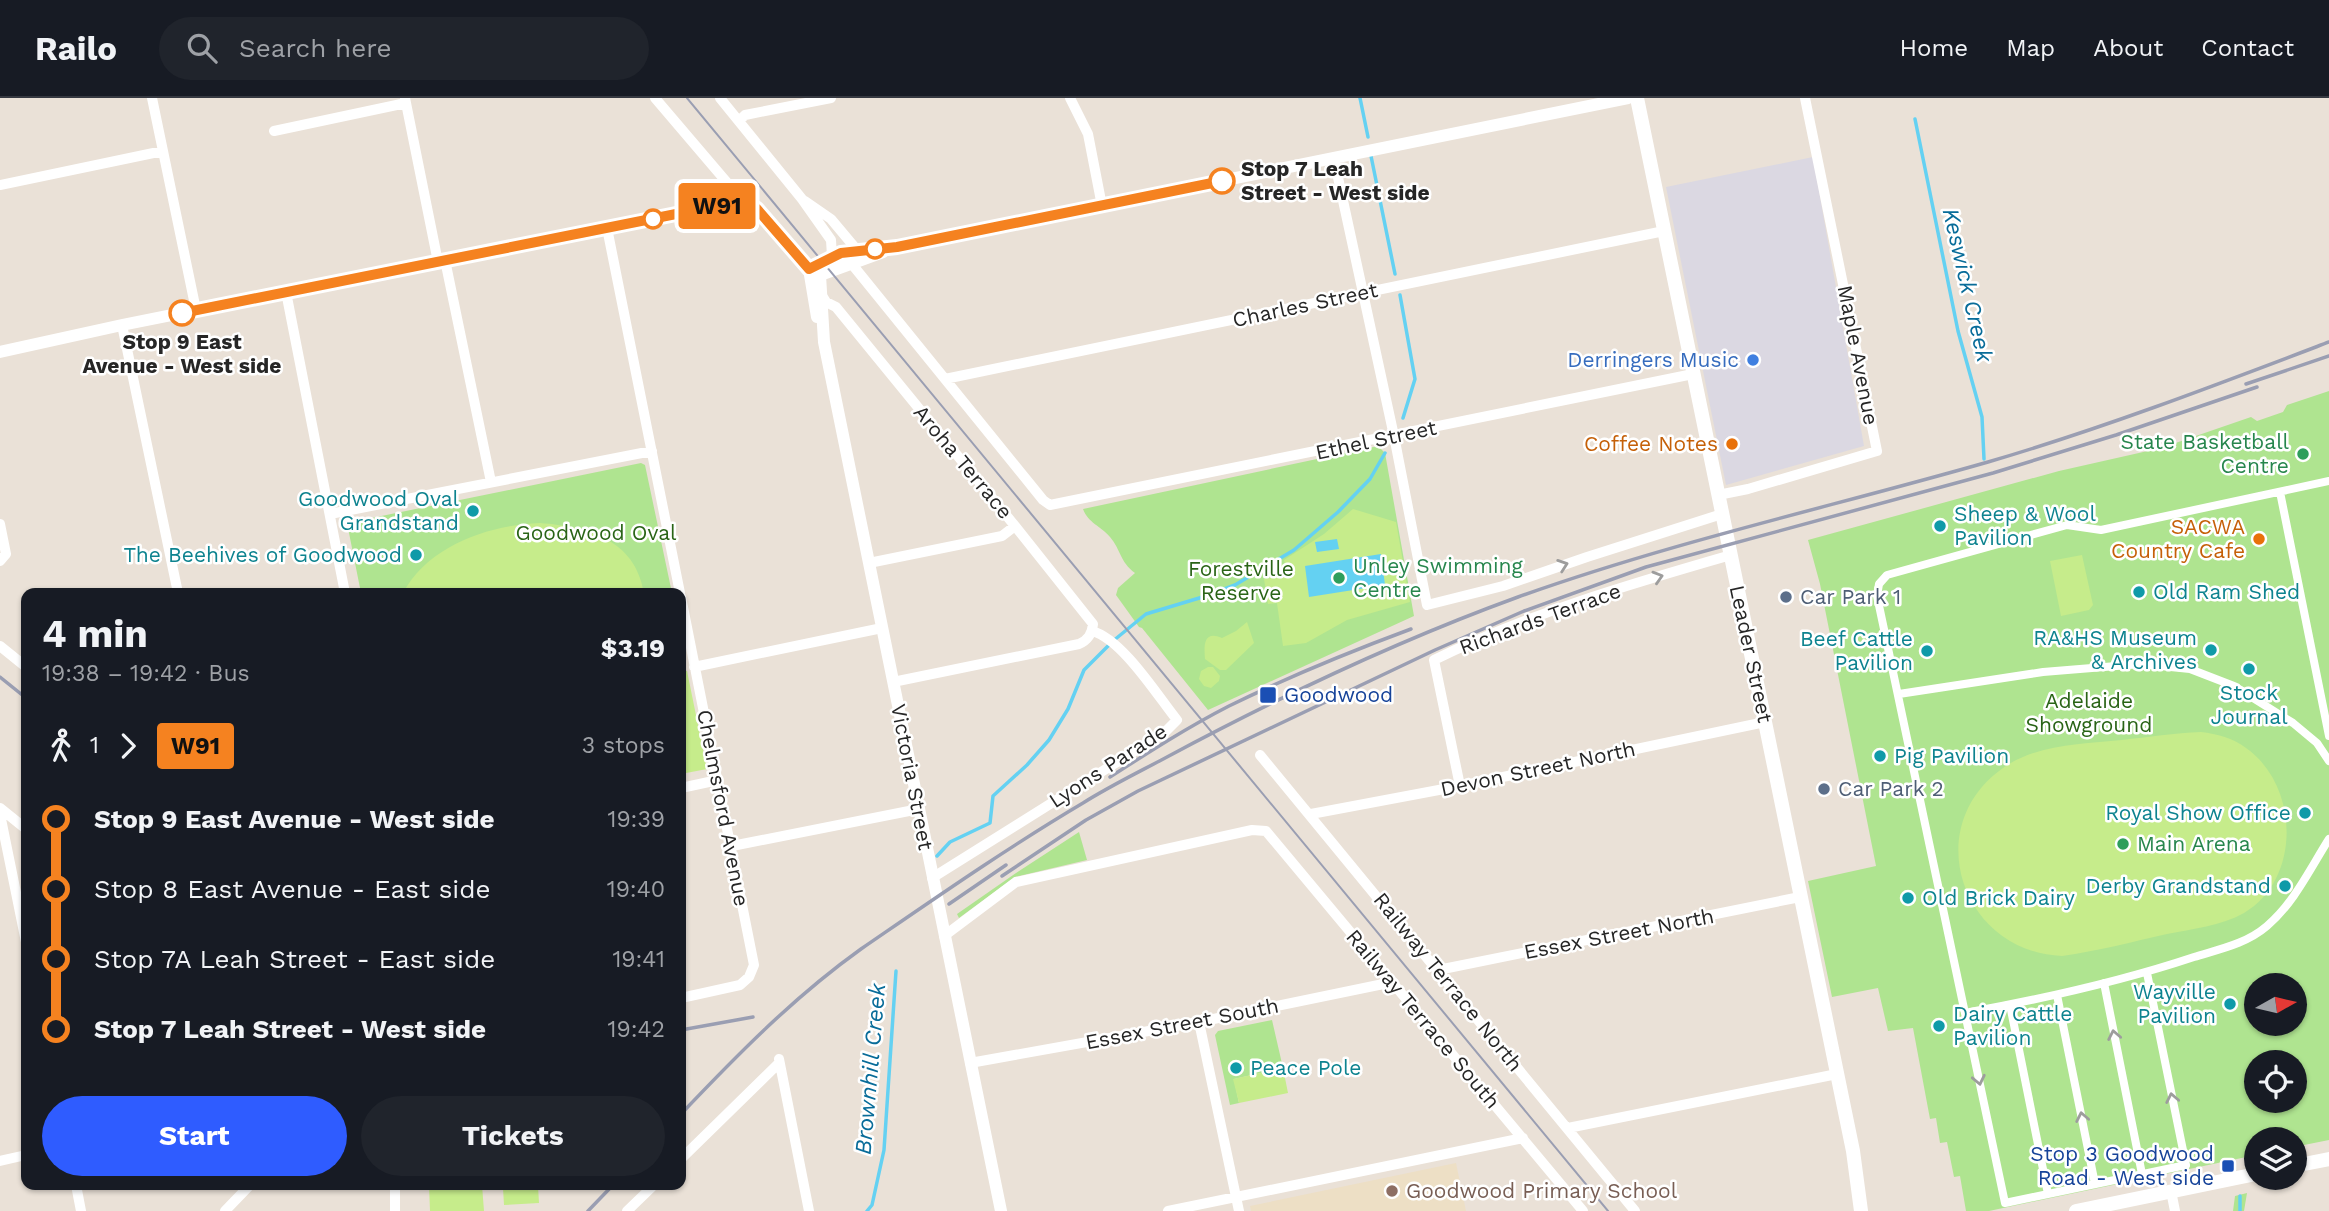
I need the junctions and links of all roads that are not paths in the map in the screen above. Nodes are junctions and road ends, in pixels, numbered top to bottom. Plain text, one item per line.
1 (152, 98) edge
2 (655, 98) edge
3 (720, 98) edge
4 (831, 98) edge
5 (1070, 98) edge
6 (1628, 98) edge
7 (1637, 98) edge
8 (1805, 98) edge
9 (406, 100) edge
10 (739, 121) junction
11 (274, 131) dead end
12 (163, 151) junction
13 (1334, 159) junction
14 (0, 185) edge
15 (802, 199) junction
16 (737, 202) junction
17 (1102, 206) junction
18 (607, 228) junction
19 (1664, 231) junction
20 (897, 247) junction
21 (857, 250) junction
22 (832, 256) junction
23 (442, 261) junction
24 (851, 263) junction
25 (814, 272) junction
26 (286, 292) junction
27 (1363, 293) junction
28 (821, 294) junction
29 (196, 310) junction
30 (122, 325) junction
31 (824, 342) junction
32 (0, 352) edge
33 (1693, 374) junction
34 (945, 379) junction
35 (1394, 436) junction
36 (652, 450) junction
37 (2329, 481) edge
38 (491, 482) junction
39 (2280, 492) junction
40 (1718, 495) junction
41 (330, 514) junction
42 (1722, 514) junction
43 (0, 524) edge
44 (1015, 526) junction
45 (1731, 555) junction
46 (0, 561) edge
47 (869, 563) junction
48 (177, 588) edge
49 (344, 588) edge
50 (679, 588) edge
51 (686, 626) edge
52 (882, 628) junction
53 (1095, 634) junction
54 (0, 646) edge
55 (21, 663) edge
56 (694, 667) junction
57 (893, 682) junction
58 (1899, 694) junction
59 (1765, 722) junction
60 (2329, 736) edge
61 (1260, 755) dead end
62 (2329, 761) edge
63 (718, 780) junction
64 (1460, 786) junction
65 (686, 787) edge
66 (919, 809) junction
67 (0, 811) edge
68 (1311, 814) junction
69 (21, 826) edge
70 (2329, 839) edge
71 (732, 846) junction
72 (932, 878) junction
73 (1800, 897) junction
74 (21, 917) edge
75 (944, 936) junction
76 (1438, 970) junction
77 (2147, 972) junction
78 (1393, 982) junction
79 (2104, 983) junction
80 (2057, 995) junction
81 (686, 997) edge
82 (2010, 1005) junction
83 (1965, 1013) junction
84 (1199, 1022) junction
85 (970, 1063) junction
86 (1837, 1074) junction
87 (1568, 1128) junction
88 (1523, 1138) junction
89 (686, 1154) edge
90 (21, 1156) edge
91 (2329, 1159) edge
92 (0, 1161) edge
93 (2307, 1163) edge
94 (2142, 1174) junction
95 (2244, 1177) edge
96 (2095, 1184) junction
97 (77, 1190) edge
98 (245, 1190) edge
99 (395, 1190) edge
100 (650, 1190) edge
101 (2171, 1191) junction
102 (2048, 1194) junction
103 (1236, 1197) junction
104 (640, 1205) edge
105 (81, 1211) edge
106 (225, 1211) edge
107 (395, 1211) edge
108 (627, 1211) edge
109 (809, 1211) edge
110 (1001, 1211) edge
111 (1168, 1211) edge
112 (1239, 1211) edge
113 (1583, 1211) edge
114 (1635, 1211) edge
115 (1861, 1211) edge
116 (2076, 1211) edge
117 (2175, 1211) edge

1 - 12 street
2 - 16 street
3 - 10 street
4 - 10 street
5 - 17 street
6 - 13 street
7 - 19 main road, Leader Street
8 - 40 street, Maple Avenue
9 - 11 street
9 - 23 street
10 - 15 street
12 - 14 street
12 - 29 street
13 - 17 street
13 - 27 street
15 - 21 street
15 - 22 street
16 - 18 street
16 - 25 street
17 - 20 street
18 - 23 street
18 - 36 street, Chelmsford Avenue
19 - 27 street, Charles Street
19 - 33 main road, Leader Street
20 - 21 street
20 - 24 street
21 - 22 street
22 - 25 street
23 - 26 street
23 - 38 street
24 - 25 street
24 - 34 street
25 - 28 street, Victoria Street
25 - 31 street, Victoria Street
26 - 29 street
26 - 41 street
27 - 34 street, Charles Street
27 - 35 street
28 - 31 street, Victoria Street
28 - 44 street, Aroha Terrace
29 - 30 street
30 - 32 street
30 - 48 street
31 - 47 street, Victoria Street
33 - 35 street, Ethel Street
33 - 40 main road, Leader Street
34 - 35 street, Ethel Street
35 -> 42 street
36 - 38 street
36 - 50 street, Chelmsford Avenue
37 - 39 street
38 - 41 street
39 - 58 street
39 - 60 street
40 - 42 main road, Leader Street
41 - 49 street
42 - 45 main road, Leader Street
43 - 46 street
44 - 47 street
44 - 53 street, Aroha Terrace
45 - 59 main road, Leader Street
64 -> 45 street, Richards Terrace
47 - 52 street, Victoria Street
51 - 56 street, Chelmsford Avenue
52 - 56 street
52 - 57 street, Victoria Street
53 - 57 street
53 - 72 street, Lyons Parade
54 - 55 street
56 - 63 street, Chelmsford Avenue
57 - 66 street, Victoria Street
58 - 62 street
58 - 83 street
59 - 64 street, Devon Street North
59 - 73 main road, Leader Street
61 - 68 street, Railway Terrace North
63 - 65 street
63 - 71 street, Chelmsford Avenue
64 - 68 street, Devon Street North
66 - 71 street
66 - 72 street, Victoria Street
67 - 69 street
67 - 74 street
68 - 76 street, Railway Terrace North
70 - 77 street
71 - 81 street, Chelmsford Avenue
72 - 75 street, Victoria Street
73 - 76 street, Essex Street North
73 - 86 main road, Leader Street
75 - 78 street, Railway Terrace South
75 - 85 street, Victoria Street
76 - 87 street, Railway Terrace North
77 - 79 street
94 -> 77 street
78 - 84 street, Essex Street South
78 - 88 street, Railway Terrace South
79 - 80 street
94 -> 79 street
80 - 82 street
96 -> 80 street
82 - 83 street
82 - 102 street
83 -> 102 street
84 - 85 street, Essex Street South
84 - 103 street
85 - 110 street, Victoria Street
86 - 87 street
86 - 115 main road, Leader Street
87 - 114 street, Railway Terrace North
88 - 103 street
88 - 113 street, Railway Terrace South
89 - 109 street
90 - 92 street
91 - 93 main road
94 - 96 street
95 - 101 main road
96 - 102 street
97 - 105 street
98 - 106 street
99 - 107 street
100 - 104 street
101 - 116 main road
101 - 117 street
103 - 111 street
103 - 112 street
104 - 108 street

